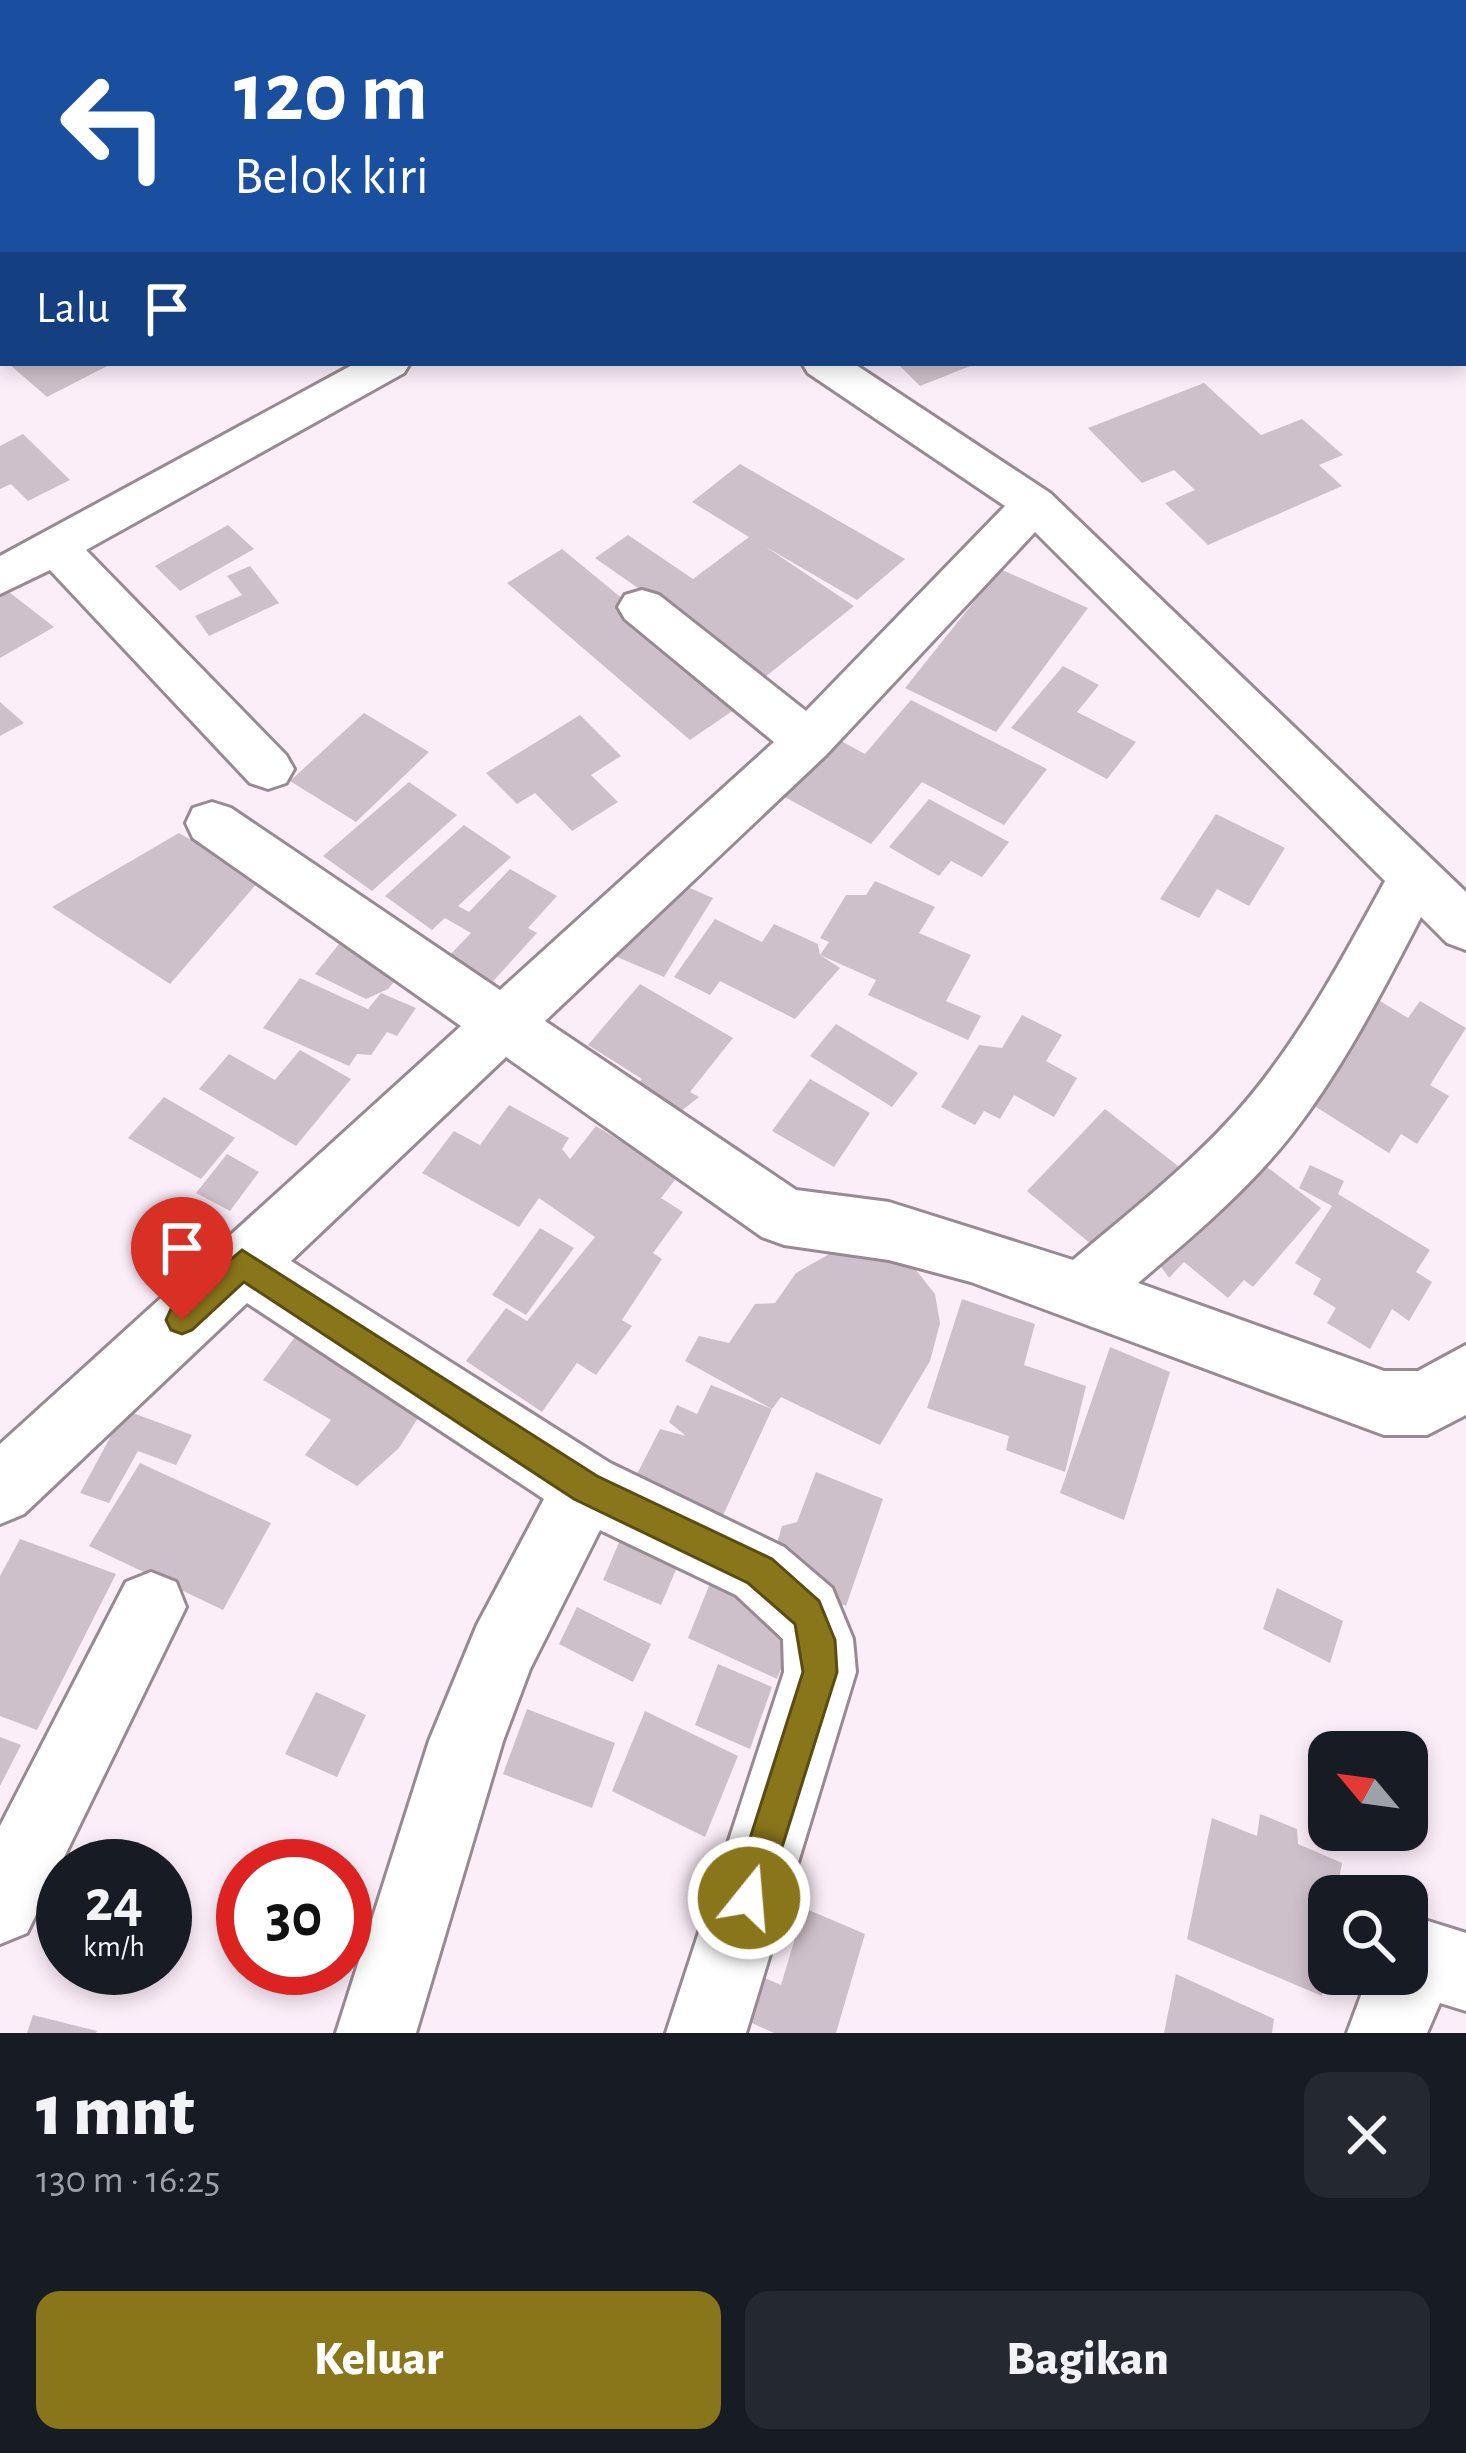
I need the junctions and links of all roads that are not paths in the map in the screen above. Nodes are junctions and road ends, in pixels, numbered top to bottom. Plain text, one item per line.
1 (384, 366) edge
2 (827, 366) edge
3 (1034, 504) junction
4 (55, 547) junction
5 (0, 578) edge
6 (642, 607) dead end
7 (808, 741) junction
8 (268, 769) dead end
9 (212, 823) dead end
10 (1415, 876) junction
11 (1466, 927) edge
12 (502, 1022) junction
13 (242, 1264) junction
14 (1081, 1293) junction
15 (1466, 1377) edge
16 (586, 1487) junction
17 (0, 1490) edge
18 (152, 1607) dead end
19 (0, 1906) edge
20 (1466, 1972) edge
21 (376, 2033) edge
22 (706, 2033) edge
23 (1387, 2033) edge

1 - 4 street
2 - 3 street
3 - 7 street
3 - 10 street
4 - 5 street
4 - 8 street
6 - 7 street
7 - 12 street
9 - 12 street
10 - 11 street
10 - 14 street
12 - 13 street
12 - 14 street
13 - 16 street
13 - 17 street
14 - 15 street
16 - 21 street
16 - 22 street
18 - 19 street
20 - 23 street

